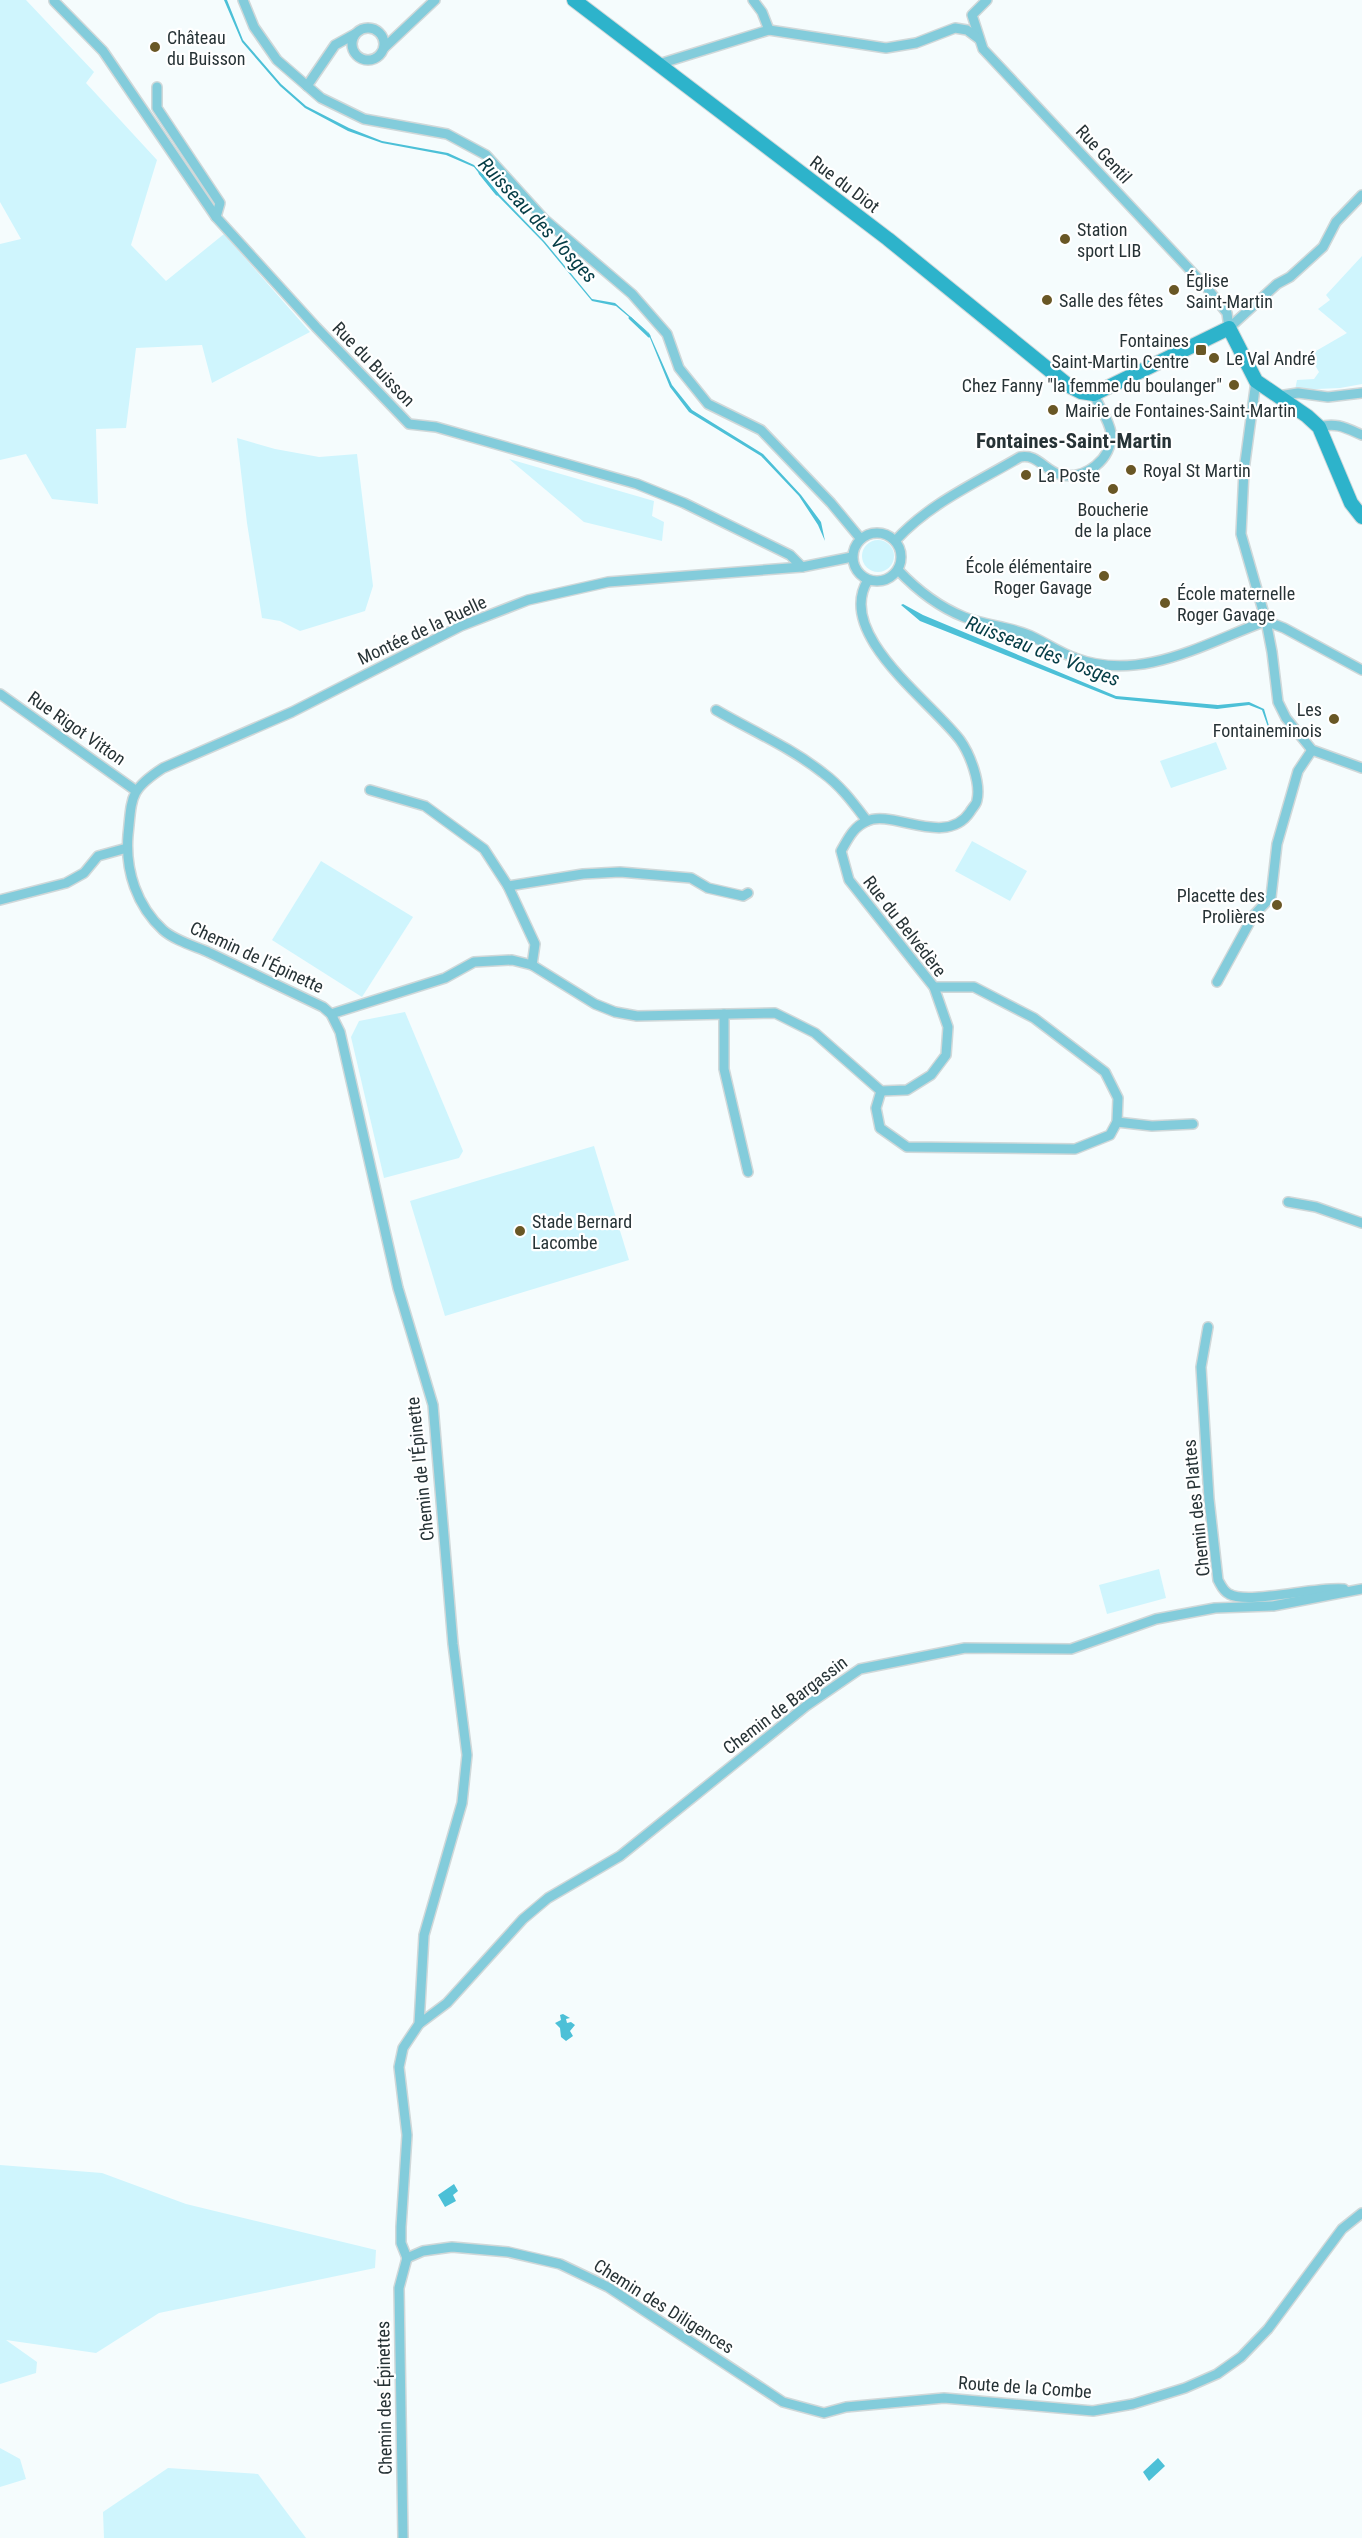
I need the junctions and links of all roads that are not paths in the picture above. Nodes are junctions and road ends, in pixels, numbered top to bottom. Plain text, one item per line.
1 (55, 0) edge
2 (243, 0) edge
3 (435, 0) edge
4 (574, 0) edge
5 (753, 0) edge
6 (987, 0) edge
7 (769, 30) junction
8 (355, 34) junction
9 (979, 39) junction
10 (384, 48) junction
11 (659, 64) junction
12 (307, 86) junction
13 (157, 87) dead end
14 (1362, 195) edge
15 (216, 217) junction
16 (1229, 328) junction
17 (1256, 381) junction
18 (1362, 393) edge
19 (1094, 394) junction
20 (1275, 396) junction
21 (1318, 427) junction
22 (1362, 435) edge
23 (1362, 517) edge
24 (860, 538) junction
25 (896, 540) junction
26 (852, 557) junction
27 (802, 567) junction
28 (898, 570) junction
29 (868, 580) junction
30 (1266, 621) junction
31 (1362, 670) edge
32 (0, 694) edge
33 (716, 710) dead end
34 (1312, 750) junction
35 (1362, 768) edge
36 (135, 790) junction
37 (370, 790) dead end
38 (867, 820) junction
39 (127, 848) junction
40 (508, 886) junction
41 (748, 893) dead end
42 (0, 900) edge
43 (532, 965) junction
44 (1217, 982) dead end
45 (934, 987) junction
46 (331, 1014) junction
47 (724, 1014) junction
48 (881, 1091) junction
49 (1117, 1122) junction
50 (1193, 1124) dead end
51 (748, 1172) dead end
52 (1288, 1202) dead end
53 (1362, 1223) edge
54 (1208, 1327) dead end
55 (1357, 1589) edge
56 (419, 2024) junction
57 (1362, 2213) edge
58 (407, 2258) junction
59 (824, 2413) joint
60 (403, 2538) edge

1 - 15 street, Rue du Buisson
2 - 12 street
3 - 10 street
4 - 11 street, Rue du Diot
5 - 7 street
6 - 9 street, Rue Gentil
7 - 9 street
7 - 11 street
8 - 10 street
8 - 10 street
8 - 12 street
9 - 16 street, Rue Gentil
11 - 19 street, Rue du Diot
12 - 24 street
13 - 15 street
14 - 16 street
15 - 27 street, Rue du Buisson
16 - 17 street
16 - 19 street
17 - 20 street
17 - 30 street
18 - 20 street
19 - 25 street
20 - 21 street
21 - 22 street
21 - 23 street
24 - 25 street
24 - 26 street
25 - 28 street
26 - 27 street, Montée de la Ruelle
26 - 29 street
27 - 36 street, Montée de la Ruelle
28 - 29 street
28 - 30 street
29 - 38 street
30 - 31 street
30 - 34 street
32 - 36 street, Rue Rigot Vitton
33 - 38 street
34 - 35 street
34 - 44 street
36 - 39 street, Chemin de l'Épinette
37 - 40 street
38 - 45 street, Rue du Belvédère
39 - 42 street
39 - 46 street, Chemin de l'Épinette
40 - 41 street
40 - 43 street
43 - 46 street
43 - 47 street
45 - 48 street, Rue du Belvédère
45 - 49 street
46 - 56 street, Chemin de l'Épinette
47 - 48 street
47 - 51 street
48 - 49 street
49 - 50 street
52 - 53 street
54 - 55 street, Chemin des Plattes
55 - 56 street, Chemin de Bargassin
56 - 58 street, Chemin de l'Épinette
57 - 59 street, Route de la Combe
58 - 59 street, Chemin des Diligences
58 - 60 street, Chemin des Épinettes

